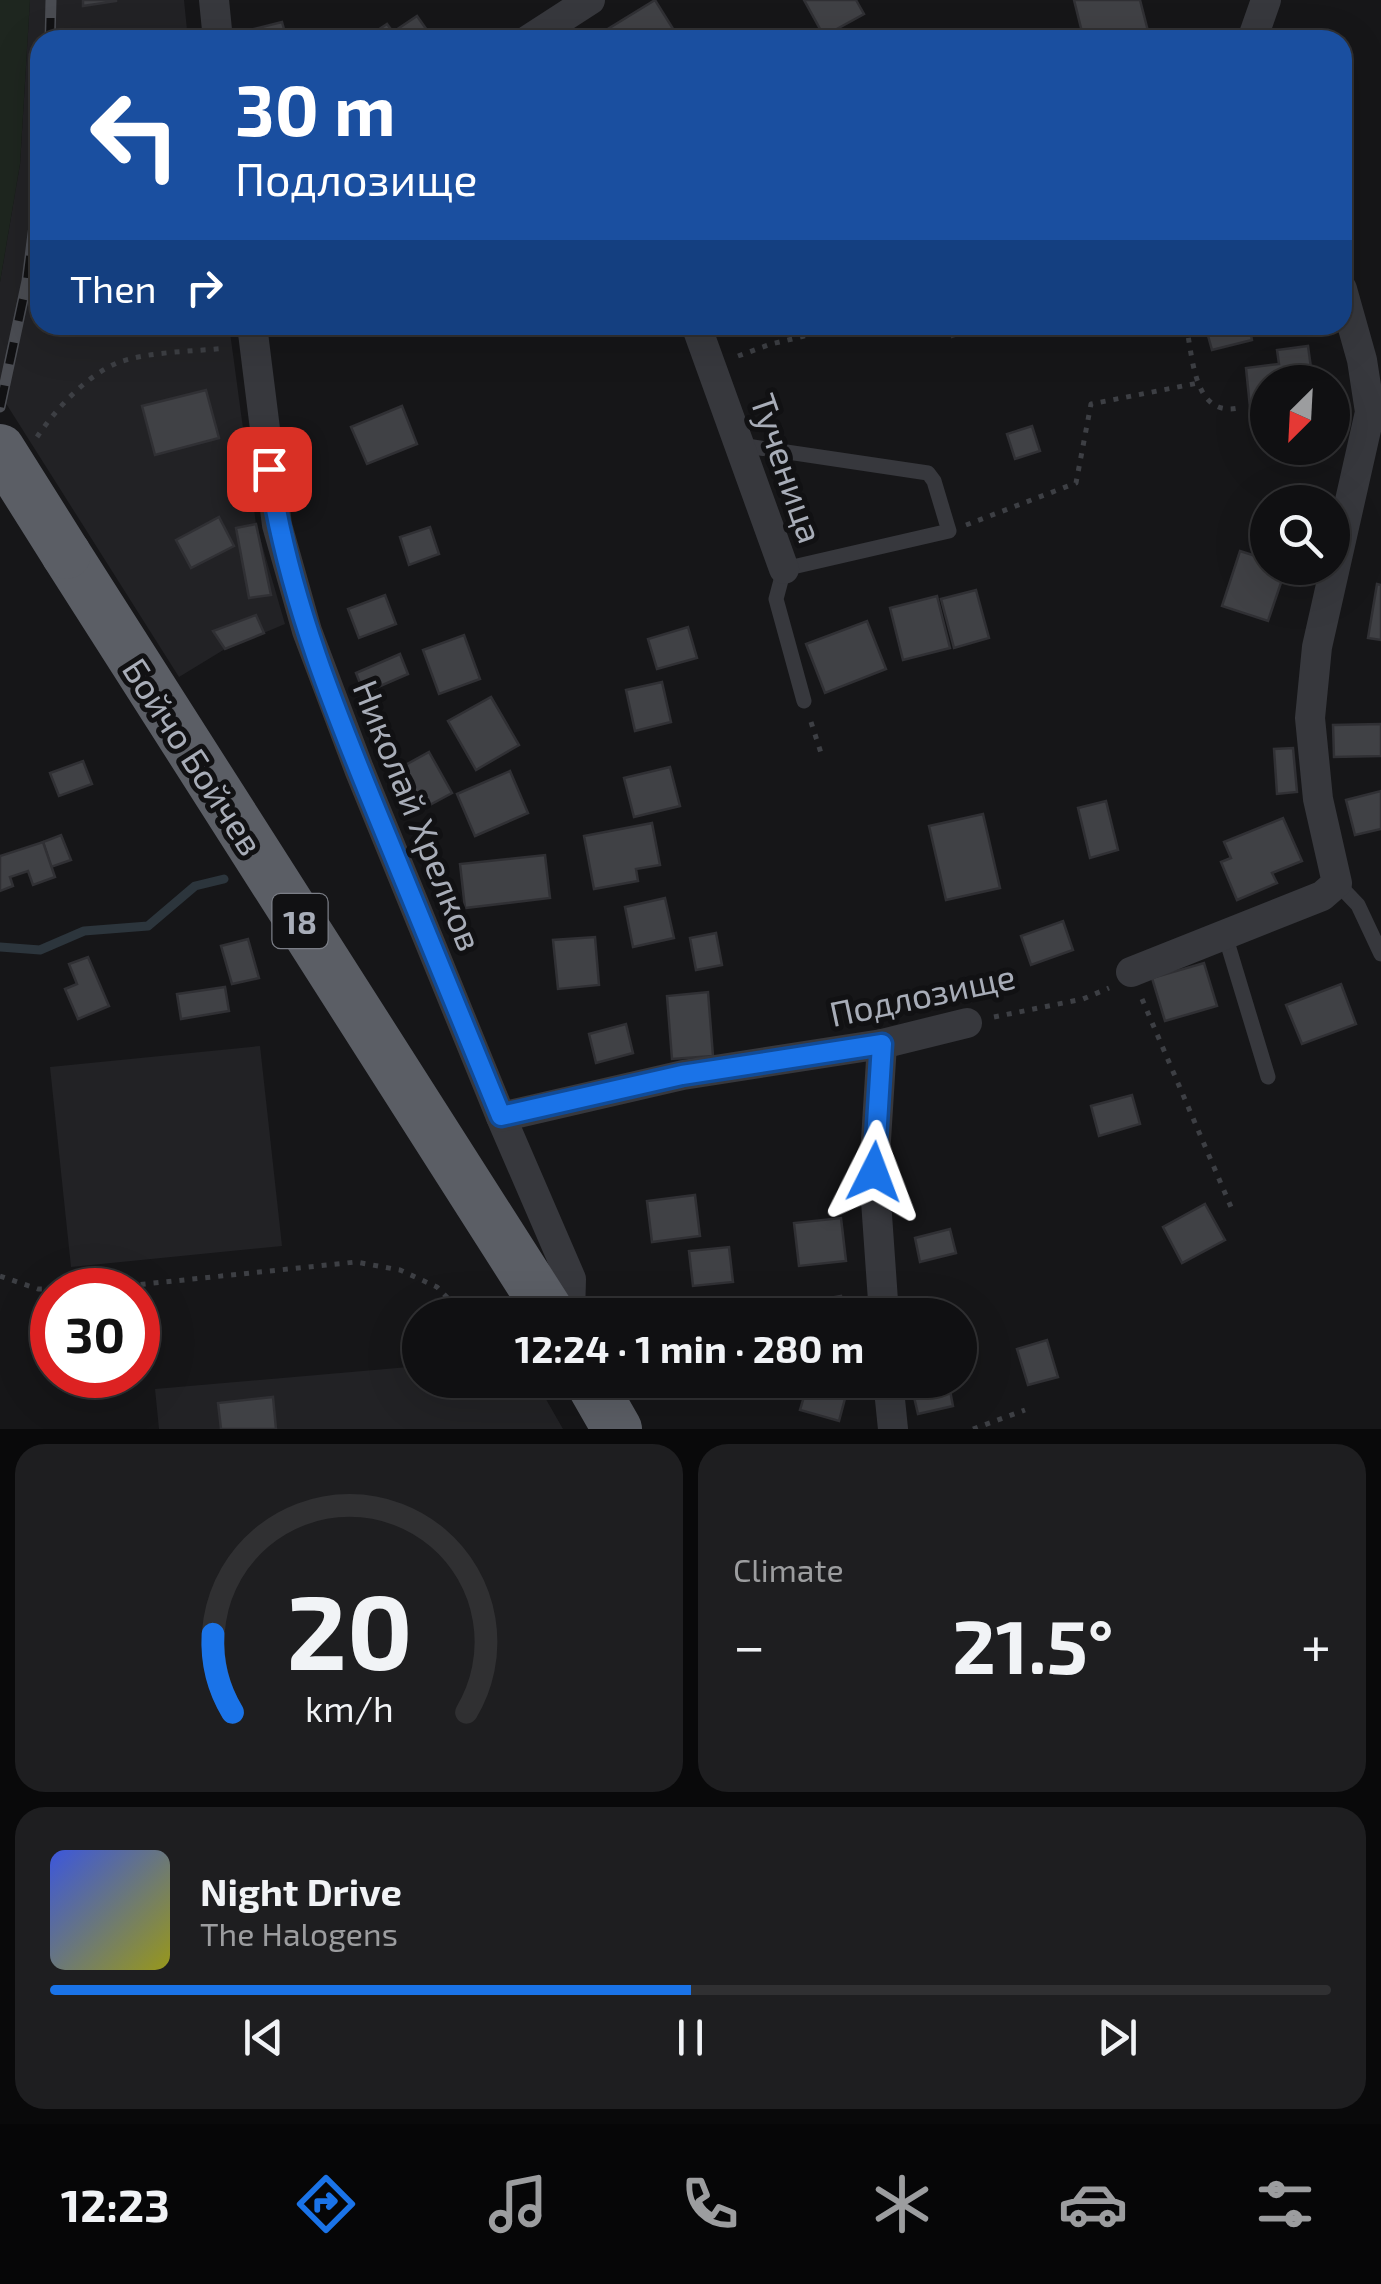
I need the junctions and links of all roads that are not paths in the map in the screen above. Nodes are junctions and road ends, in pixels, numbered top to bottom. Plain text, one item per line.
1 (214, 0) edge
2 (590, 0) edge
3 (1266, 0) edge
4 (566, 19) edge
5 (217, 30) edge
6 (1253, 30) edge
7 (1352, 324) edge
8 (253, 335) edge
9 (700, 335) edge
10 (740, 445) junction
11 (14, 450) edge
12 (784, 569) junction
13 (804, 701) road end
14 (1337, 883) junction
15 (1226, 934) junction
16 (1381, 954) edge
17 (1132, 972) road end
18 (967, 1023) road end
19 (882, 1044) junction
20 (1268, 1077) dead end
21 (501, 1116) junction
22 (540, 1298) edge
23 (571, 1298) edge
24 (883, 1298) edge
25 (599, 1398) edge
26 (890, 1398) edge
27 (617, 1429) edge
28 (893, 1429) edge

1 - 5 street
2 - 4 street
3 - 6 street
7 - 14 street
8 - 21 street, Николай Хрелков
9 - 10 street, Тученица
10 - 12 street, Тученица
10 - 12 lane
11 - 22 highway, Бойчо Бойчев / 18, bridge
12 - 13 lane, Тученица
14 - 15 street
14 - 16 lane
15 - 17 street
15 - 20 lane
18 - 19 street, Подлозище
19 - 21 street, Подлозище
19 - 24 street
21 - 23 street, Николай Хрелков
25 - 27 highway
26 - 28 street

